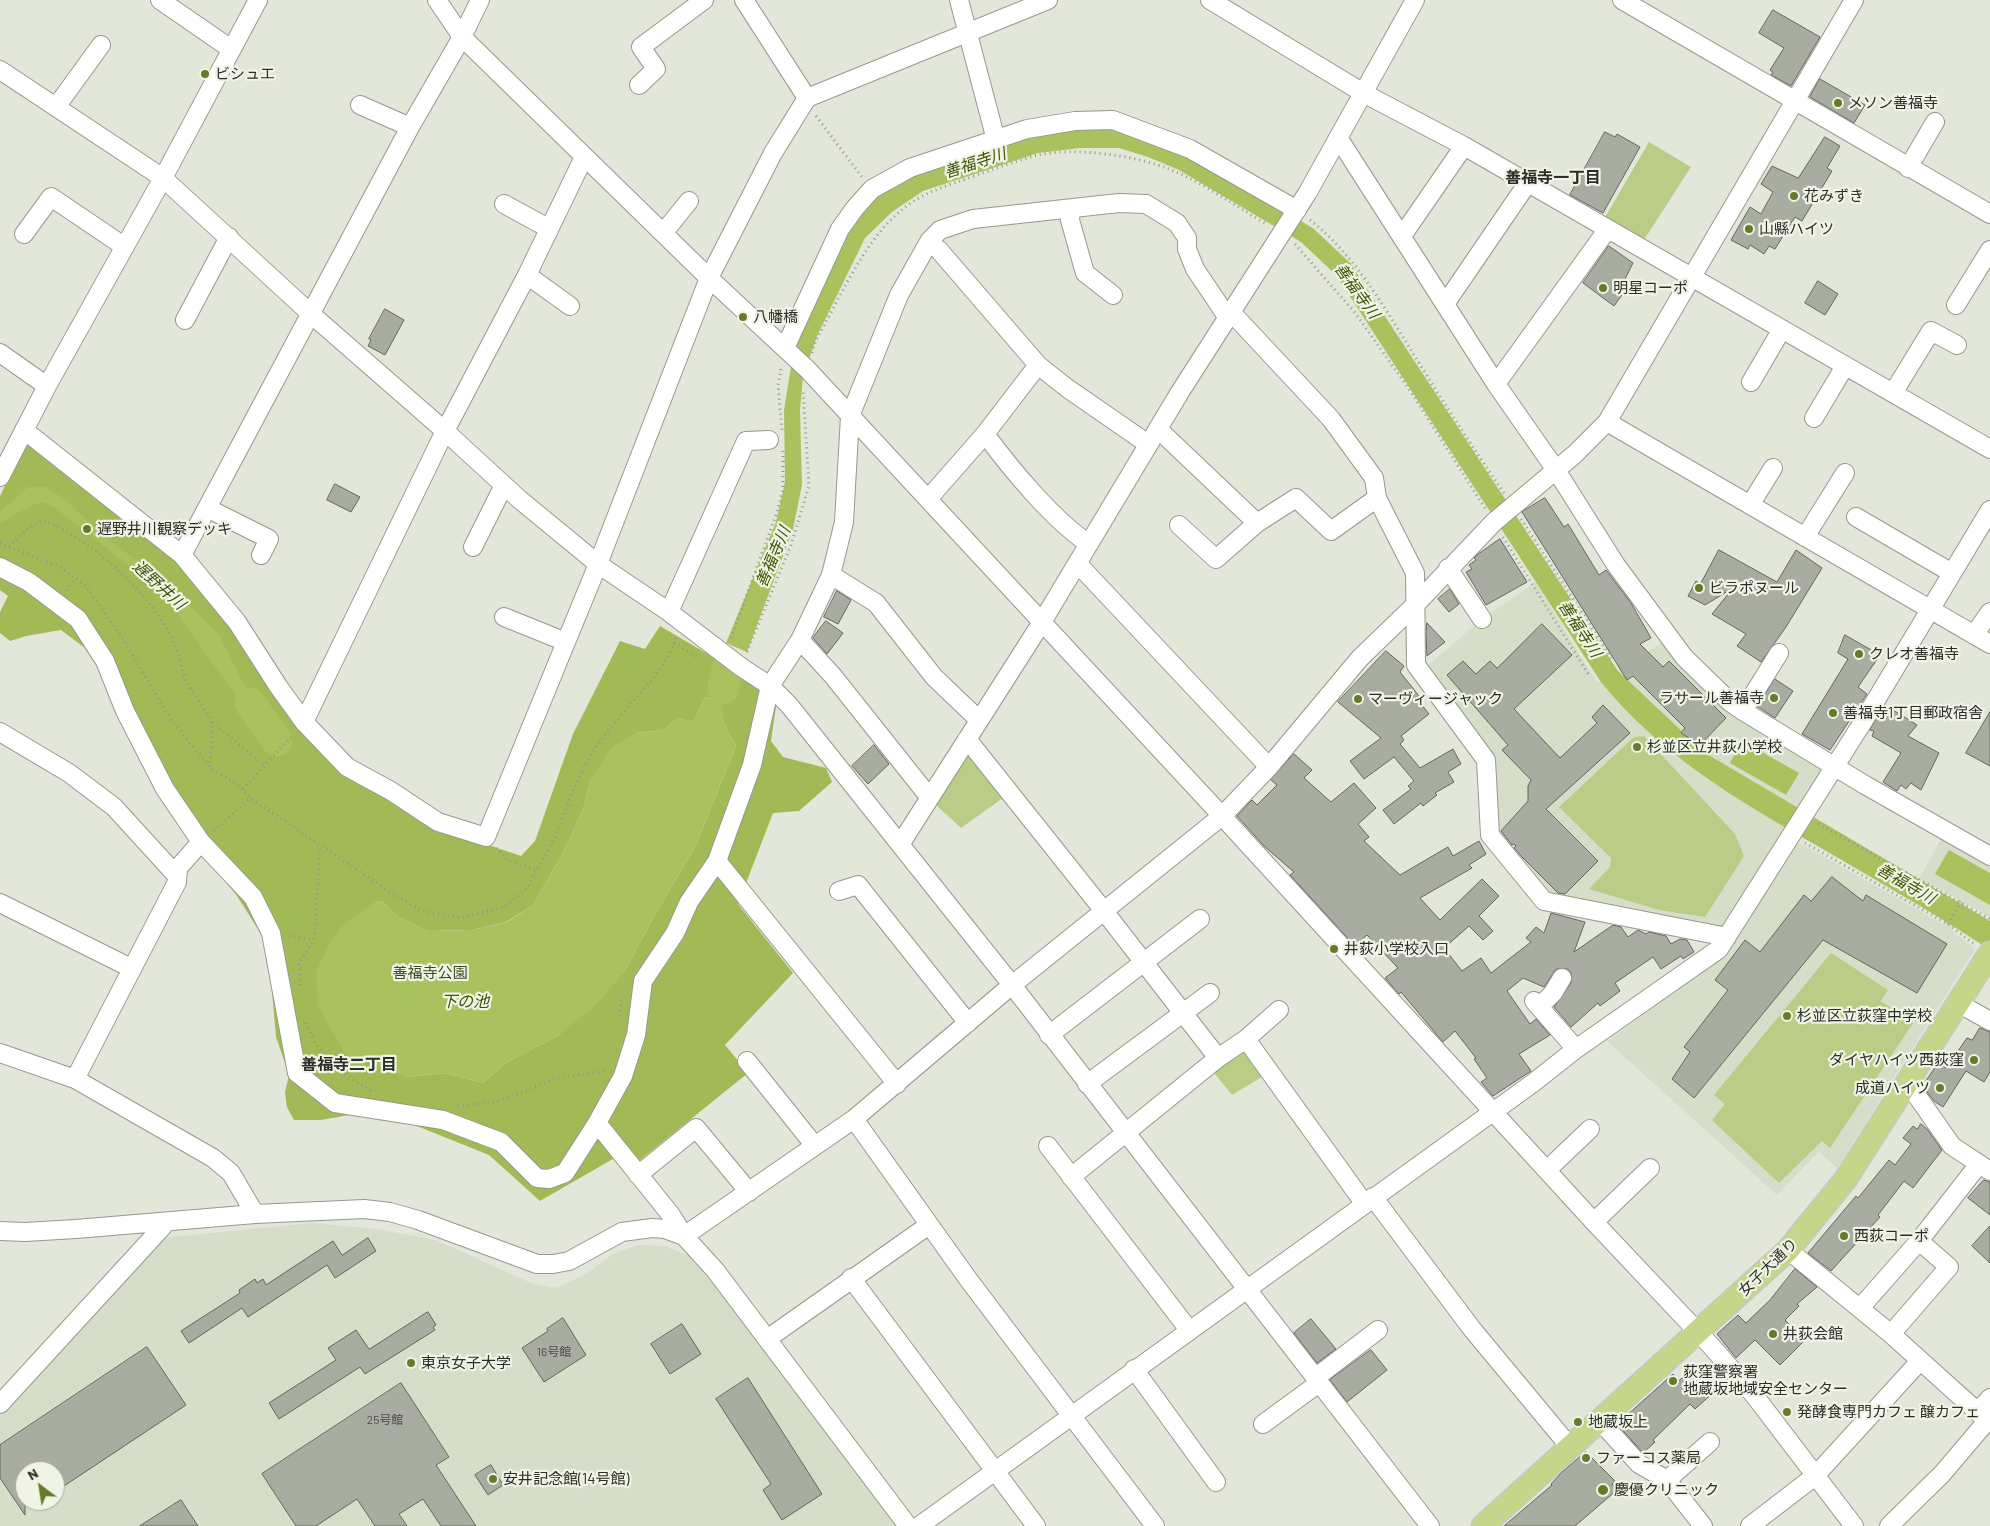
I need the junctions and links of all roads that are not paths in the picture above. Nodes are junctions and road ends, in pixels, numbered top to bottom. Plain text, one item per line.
1 (160, 0) edge
2 (258, 0) edge
3 (437, 0) edge
4 (480, 0) edge
5 (704, 0) edge
6 (744, 0) edge
7 (959, 0) edge
8 (1048, 0) edge
9 (1210, 0) edge
10 (1414, 0) edge
11 (1622, 0) edge
12 (1854, 0) edge
13 (969, 32) junction
14 (462, 37) junction
15 (101, 45) dead end
16 (231, 48) junction
17 (0, 70) edge
18 (638, 85) dead end
19 (1365, 94) junction
20 (808, 98) junction
21 (1795, 101) junction
22 (360, 105) dead end
23 (56, 107) junction
24 (1935, 122) dead end
25 (410, 128) junction
26 (1340, 139) junction
27 (996, 140) junction
28 (1464, 146) junction
29 (584, 157) junction
30 (1908, 168) junction
31 (163, 178) junction
32 (1527, 184) junction
33 (690, 201) dead end
34 (504, 204) dead end
35 (1071, 209) junction
36 (1296, 211) junction
37 (1990, 214) edge
38 (548, 228) junction
39 (1607, 230) junction
40 (664, 232) junction
41 (24, 234) dead end
42 (1402, 236) junction
43 (229, 237) junction
44 (125, 247) junction
45 (938, 249) dead end
46 (1990, 250) edge
47 (527, 275) junction
48 (1692, 277) junction
49 (709, 278) junction
50 (1113, 296) dead end
51 (1446, 304) junction
52 (1956, 305) dead end
53 (570, 306) dead end
54 (311, 314) junction
55 (1230, 315) junction
56 (185, 320) dead end
57 (1782, 329) junction
58 (1957, 345) dead end
59 (787, 350) junction
60 (0, 353) edge
61 (1038, 366) junction
62 (1845, 366) junction
63 (1751, 382) dead end
64 (1496, 384) junction
65 (47, 386) junction
66 (1893, 393) junction
67 (850, 416) junction
68 (1814, 418) dead end
69 (1607, 422) junction
70 (1158, 429) junction
71 (24, 430) junction
72 (445, 431) junction
73 (985, 434) junction
74 (778, 441) road end
75 (1148, 444) junction
76 (1990, 450) edge
77 (5, 456) edge
78 (1773, 468) dead end
79 (1556, 470) junction
80 (1845, 472) dead end
81 (0, 477) edge
82 (504, 485) junction
83 (1377, 498) junction
84 (928, 499) junction
85 (1750, 505) junction
86 (207, 508) junction
87 (1990, 510) edge
88 (1856, 517) dead end
89 (1257, 523) junction
90 (1180, 525) dead end
91 (1805, 537) junction
92 (1089, 544) junction
93 (473, 547) dead end
94 (182, 555) junction
95 (261, 555) dead end
96 (1077, 563) junction
97 (598, 564) junction
98 (0, 567) edge
99 (1448, 568) junction
100 (1952, 573) junction
101 (831, 575) junction
102 (1416, 604) junction
103 (1930, 609) junction
104 (669, 612) junction
105 (1990, 612) edge
106 (504, 617) dead end
107 (1482, 619) dead end
108 (1042, 622) junction
109 (1974, 635) junction
110 (800, 640) junction
111 (566, 642) junction
112 (1990, 644) edge
113 (1779, 653) dead end
114 (770, 686) junction
115 (1742, 711) junction
116 (979, 720) junction
117 (304, 722) junction
118 (0, 732) edge
119 (967, 740) junction
120 (1833, 766) junction
121 (1270, 767) junction
122 (930, 798) junction
123 (1222, 816) junction
124 (201, 842) junction
125 (901, 843) junction
126 (1990, 856) edge
127 (717, 861) junction
128 (177, 876) junction
129 (839, 891) dead end
130 (0, 903) edge
131 (1104, 910) junction
132 (1200, 919) dead end
133 (1727, 937) junction
134 (1986, 952) edge
135 (1145, 963) junction
136 (130, 968) junction
137 (1562, 978) dead end
138 (1012, 985) junction
139 (1210, 993) dead end
140 (1958, 1003) junction
141 (1279, 1010) dead end
142 (1183, 1013) junction
143 (1990, 1022) edge
144 (968, 1023) junction
145 (1049, 1035) junction
146 (1246, 1039) junction
147 (1576, 1049) junction
148 (0, 1053) edge
149 (1218, 1058) junction
150 (747, 1061) dead end
151 (75, 1079) junction
152 (1908, 1083) junction
153 (897, 1084) junction
154 (1087, 1084) junction
155 (1492, 1111) junction
156 (854, 1119) junction
157 (597, 1123) junction
158 (1590, 1129) dead end
159 (1124, 1133) junction
160 (815, 1146) junction
161 (1048, 1146) dead end
162 (1984, 1167) edge
163 (1650, 1168) dead end
164 (1547, 1170) junction
165 (638, 1175) junction
166 (1071, 1177) junction
167 (749, 1192) junction
168 (1368, 1200) junction
169 (254, 1214) junction
170 (1594, 1222) junction
171 (166, 1223) junction
172 (929, 1225) junction
173 (0, 1231) edge
174 (684, 1236) junction
175 (1919, 1241) junction
176 (1788, 1250) junction
177 (850, 1278) junction
178 (1246, 1289) junction
179 (1860, 1308) junction
180 (1189, 1330) junction
181 (1378, 1330) dead end
182 (1699, 1332) junction
183 (1890, 1334) junction
184 (767, 1339) junction
185 (1920, 1361) junction
186 (1134, 1370) junction
187 (1317, 1380) junction
188 (1990, 1398) edge
189 (0, 1404) edge
190 (1071, 1415) junction
191 (1985, 1419) edge
192 (1600, 1420) junction
193 (1263, 1424) dead end
194 (1710, 1442) dead end
195 (1570, 1447) junction
196 (996, 1470) junction
197 (1815, 1476) junction
198 (1667, 1480) junction
199 (1216, 1482) dead end
200 (908, 1526) edge
201 (919, 1526) edge
202 (1036, 1526) edge
203 (1155, 1526) edge
204 (1430, 1526) edge
205 (1483, 1526) edge
206 (1702, 1526) edge
207 (1750, 1526) edge
208 (1854, 1526) edge
209 (1888, 1526) edge

1 - 16 street
2 - 16 street
3 - 14 street
4 - 14 street
5 - 18 street
6 - 20 street
7 - 13 street
8 - 13 street
9 - 19 street
10 - 19 street
11 - 21 street
12 - 21 street
13 - 20 street
13 - 27 street
14 - 25 street
14 - 29 street
15 - 23 street
16 - 31 street
17 - 23 street
19 - 26 street
19 - 28 street
20 - 49 street
21 - 30 street
21 - 48 street
22 - 25 street
23 - 31 street
24 - 30 street
25 - 54 street
26 - 36 street
26 - 42 street
27 - 36 street
27 - 59 street
28 - 32 street
28 - 42 street
29 - 38 street
29 - 40 street
30 - 37 street
31 - 43 street
31 - 44 street
32 - 39 street
32 - 51 street
33 - 40 street
34 - 38 street
35 - 50 street
35 - 55 street
35 - 67 street
36 - 55 street
38 - 47 street
39 - 48 street
39 - 64 street
40 - 49 street
41 - 44 street
42 - 51 street
43 - 54 street
43 - 56 street
44 - 65 street
45 - 61 street
46 - 52 street
47 - 53 street
47 - 72 street
48 - 57 street
48 - 69 street
49 - 59 street
49 - 97 street
51 - 64 street
54 - 72 street
54 - 86 street
55 - 70 street
55 - 83 street
57 - 62 street
57 - 63 street
58 - 66 street
59 - 67 street
60 - 65 street
61 - 73 street
61 - 75 street
62 - 66 street
62 - 68 street
64 - 79 street
65 - 71 street
66 - 76 street
67 - 84 street
67 - 101 street
69 - 79 street
69 - 85 street
70 - 75 street
70 - 89 street
71 - 77 street
71 - 94 street
72 - 82 street
72 - 117 street
73 - 84 street
73 - 92 street
74 - 104 street
75 - 92 street
77 - 81 street
78 - 85 street
79 - 99 street
79 - 115 street
80 - 91 street
82 - 93 street
82 - 97 street
83 - 89 street
83 - 102 street
84 - 108 street
85 - 91 street
86 - 94 street
86 - 95 street
87 - 100 street
88 - 100 street
89 - 90 street
91 - 103 street
92 - 96 street
94 - 117 street
96 - 108 street
96 - 121 street
97 - 104 street
97 - 111 street
98 - 124 street
99 - 102 street
99 - 107 street
100 - 103 street
101 - 110 street
101 - 116 street
102 - 121 street
102 - 133 street
103 - 109 street
103 - 120 street
104 - 114 street
105 - 109 street
106 - 111 street
108 - 116 street
108 - 123 street
109 - 112 street
110 - 114 street
110 - 122 street
111 - 117 street
113 - 115 street
114 - 125 street
114 - 127 street
115 - 120 street
116 - 119 street
118 - 128 street
119 - 122 street
119 - 131 street
120 - 126 street
120 - 133 street
121 - 123 street
122 - 125 street
123 - 131 street
123 - 155 street
124 - 128 street
124 - 157 street
125 - 138 street
127 - 153 street
127 - 157 street
128 - 136 street
129 - 144 street
130 - 136 street
131 - 135 street
131 - 138 street
132 - 135 street
133 - 147 street
134 - 140 main road, 女子大通り
135 - 142 street
135 - 145 street
136 - 151 street
137 - 147 street
138 - 144 street
138 - 145 street
139 - 142 street
140 - 143 street
140 - 152 main road, 女子大通り
141 - 146 street
142 - 149 street
142 - 154 street
144 - 153 street
145 - 154 street
146 - 149 street
146 - 168 street
147 - 155 street
148 - 151 street
149 - 159 street
150 - 160 street
151 - 169 street
152 - 162 street
152 - 176 main road, 女子大通り
153 - 156 street
154 - 159 street
155 - 164 street
155 - 168 street
156 - 160 street
156 - 172 street
157 - 165 street
158 - 164 street
159 - 166 street
159 - 178 street
160 - 167 street
161 - 166 street
162 - 175 street
163 - 170 street
164 - 170 street
165 - 167 street
165 - 174 street
166 - 180 street
167 - 174 street
168 - 178 street
168 - 195 street
169 - 171 street
169 - 174 street
170 - 182 street
171 - 173 street
171 - 189 street
172 - 177 street
172 - 190 street
174 - 184 street
175 - 179 street
175 - 183 street
176 - 179 street
176 - 182 main road, 女子大通り
177 - 184 street
177 - 196 street
178 - 180 street
178 - 187 street
179 - 183 street
180 - 186 street
181 - 187 street
182 - 192 main road, 女子大通り
182 - 197 street
183 - 185 street
184 - 200 street
185 - 191 street
185 - 197 street
186 - 190 street
186 - 199 street
187 - 193 street
187 - 204 street
188 - 191 street
190 - 196 street
190 - 203 street
191 - 209 street
192 - 195 main road, 女子大通り
192 - 198 street
194 - 198 street
195 - 205 main road, 女子大通り
196 - 201 street
196 - 202 street
197 - 207 street
197 - 208 street
198 - 206 street

